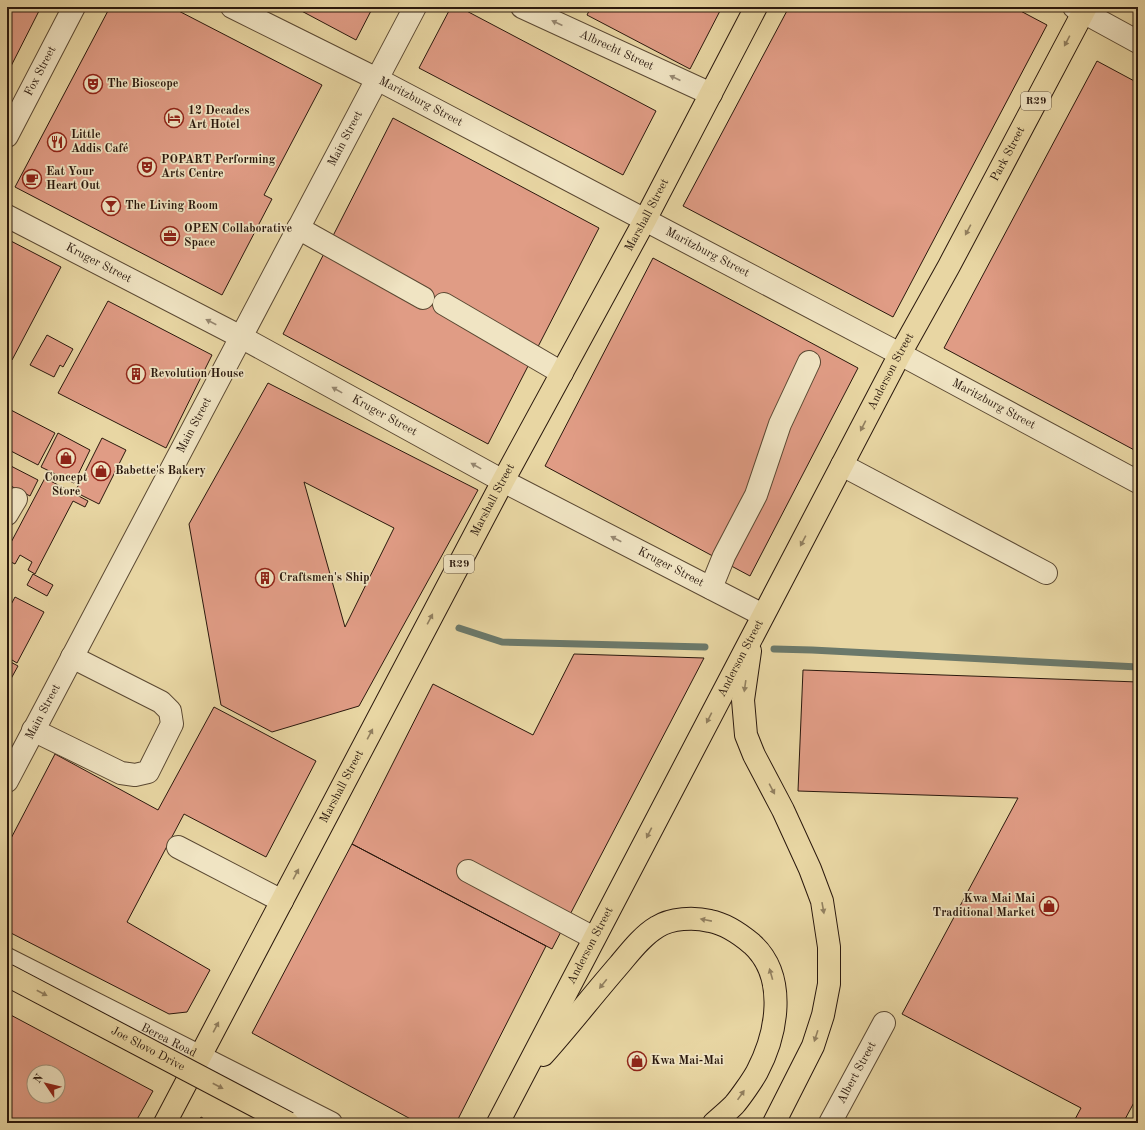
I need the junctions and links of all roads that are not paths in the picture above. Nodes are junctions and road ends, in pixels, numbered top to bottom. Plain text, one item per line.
1 (74, 7) edge
2 (232, 7) edge
3 (415, 7) edge
4 (522, 7) edge
5 (756, 7) edge
6 (1081, 9) edge
7 (1138, 42) edge
8 (377, 79) junction
9 (710, 94) junction
10 (7, 136) edge
11 (986, 195) joint
12 (7, 216) edge
13 (645, 220) junction
14 (298, 228) junction
15 (423, 298) dead end
16 (444, 304) dead end
17 (241, 337) junction
18 (900, 354) junction
19 (809, 362) dead end
20 (562, 373) junction
21 (842, 465) junction
22 (503, 481) junction
23 (1138, 482) edge
24 (1046, 573) dead end
25 (710, 588) junction
26 (763, 615) junction
27 (753, 634) junction
28 (72, 658) junction
29 (33, 730) junction
30 (13, 754) edge
31 (7, 781) edge
32 (178, 847) dead end
33 (468, 871) dead end
34 (282, 901) junction
35 (594, 938) junction
36 (7, 959) edge
37 (7, 975) edge
38 (884, 1023) dead end
39 (200, 1058) junction
40 (520, 1082) junction
41 (165, 1123) edge
42 (288, 1123) edge
43 (331, 1123) edge
44 (498, 1123) edge
45 (714, 1123) edge
46 (774, 1123) edge
47 (830, 1123) edge

1 - 10 street, Fox Street
2 - 8 street, Maritzburg Street
3 - 8 street, Main Street
9 -> 4 street, Albrecht Street
5 - 9 main road, Marshall Street / R29
6 - 7 street
6 -> 11 main road, Park Street / R29
8 - 13 street, Maritzburg Street
8 - 14 street, Main Street
9 - 13 main road, Marshall Street / R29
11 -> 18 main road, Anderson Street / R29
17 -> 12 street, Kruger Street
13 - 18 street, Maritzburg Street
13 - 20 main road, Marshall Street / R29
14 - 15 street
14 - 17 street, Main Street
16 - 20 street
22 -> 17 street, Kruger Street
17 - 28 street, Main Street
18 -> 21 main road, Anderson Street / R29
18 - 23 street, Maritzburg Street
19 - 25 street
20 - 22 main road, Marshall Street / R29
21 - 24 street
21 -> 26 main road, Anderson Street / R29
25 -> 22 street, Kruger Street
34 -> 22 main road, Marshall Street / R29
25 - 26 street, Kruger Street
26 - 27 main road, Anderson Street / R29
27 -> 35 main road, Anderson Street / R29
27 -> 46 main road
28 - 29 street, Main Street
28 - 29 street
29 - 30 street, Main Street
30 - 31 street, Main Street
32 - 34 street
33 - 35 street
39 -> 34 main road, Marshall Street / R29
35 - 40 main road, Anderson Street / R29
36 - 39 street, Berea Road
37 -> 42 main road, Joe Slovo Drive, bridge
38 - 47 street, Albert Street
39 - 41 main road, Marshall Street / R29
39 - 43 street, Berea Road
40 - 44 main road, Anderson Street / R29
45 -> 40 main road

